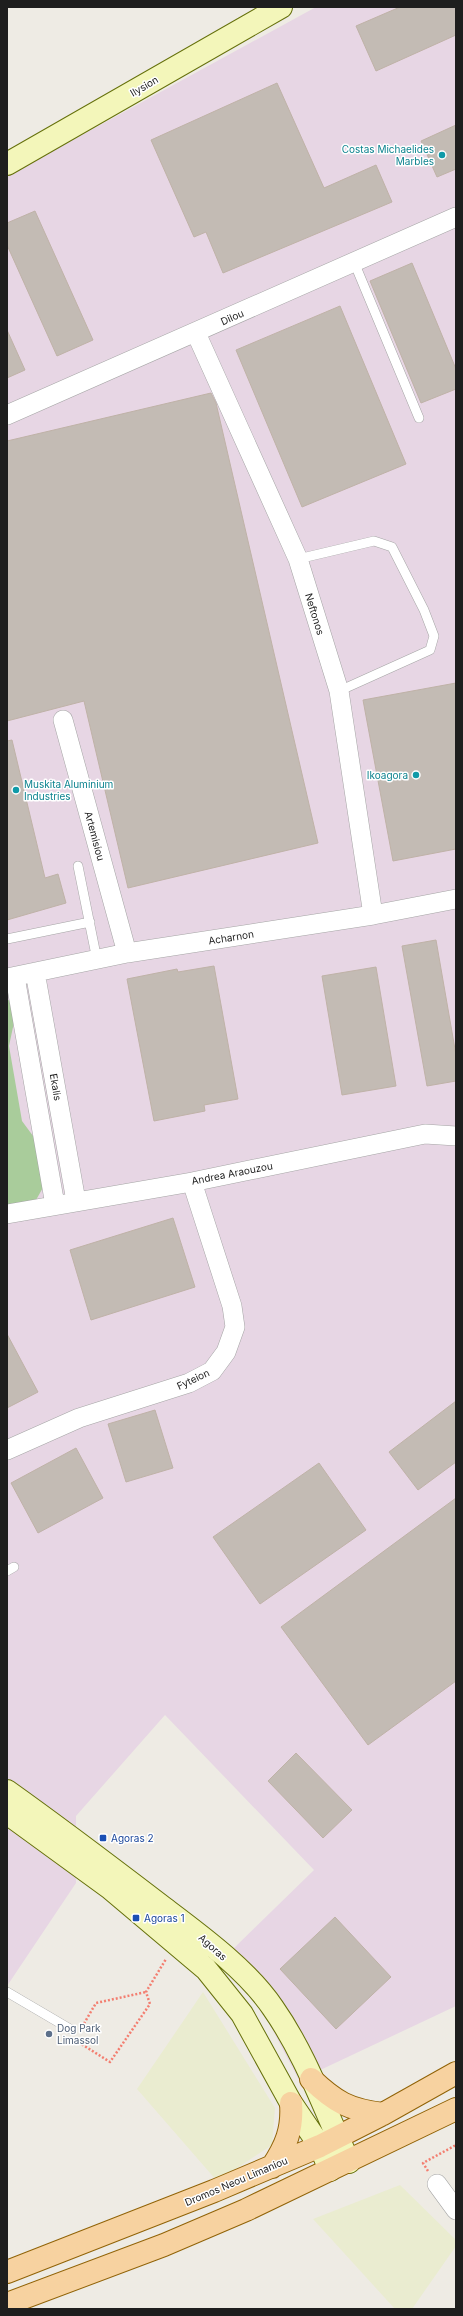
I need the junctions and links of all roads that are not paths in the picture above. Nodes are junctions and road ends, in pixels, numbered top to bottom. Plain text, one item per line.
1 (273, 9) edge
2 (7, 164) edge
3 (456, 217) edge
4 (354, 262) junction
5 (196, 332) junction
6 (7, 415) edge
7 (419, 418) dead end
8 (298, 559) junction
9 (339, 691) junction
10 (63, 720) dead end
11 (78, 866) dead end
12 (456, 899) edge
13 (372, 914) junction
14 (90, 922) junction
15 (7, 939) edge
16 (127, 953) junction
17 (97, 960) junction
18 (35, 972) junction
19 (11, 977) edge
20 (456, 1136) edge
21 (192, 1182) junction
22 (76, 1201) junction
23 (55, 1205) junction
24 (7, 1214) edge
25 (7, 1450) edge
26 (7, 1791) edge
27 (7, 1813) edge
28 (7, 1992) edge
29 (70, 2029) dead end
30 (456, 2073) edge
31 (311, 2079) junction
32 (291, 2103) junction
33 (456, 2108) edge
34 (383, 2114) junction
35 (328, 2141) junction
36 (340, 2166) junction
37 (272, 2167) junction
38 (436, 2184) road end
39 (456, 2210) edge
40 (7, 2272) edge
41 (7, 2304) edge

1 - 2 main road, Ilysion
3 - 4 street, Dilou
4 - 5 street, Dilou
4 - 7 lane
5 - 6 street, Dilou
5 - 8 street, Neftonos
8 - 9 street, Neftonos
8 - 9 lane
9 - 13 street, Neftonos
10 - 16 street, Artemisiou
11 - 14 lane
12 - 13 street, Acharnon
13 - 16 street, Acharnon
14 - 15 lane
14 - 17 lane
16 - 17 street, Acharnon
17 - 18 street, Acharnon
18 - 19 street, Acharnon
18 - 22 street, Ekalis
19 - 23 street
20 - 21 street, Andrea Araouzou
21 - 22 street, Andrea Araouzou
21 - 25 street, Fyteion
22 - 23 street, Andrea Araouzou
23 - 24 street, Andrea Araouzou
26 - 31 main road, Agoras
27 - 32 main road, Agoras
28 - 29 lane
30 - 34 main road, Dromos Neou Limaniou
31 - 34 main road
31 - 35 main road, Agoras
32 - 35 main road, Agoras
32 - 37 main road
33 - 36 main road
34 - 35 main road, Dromos Neou Limaniou
35 - 36 main road, Agoras
35 - 37 main road, Dromos Neou Limaniou
36 - 41 main road
37 - 40 main road, Dromos Neou Limaniou
38 - 39 street

